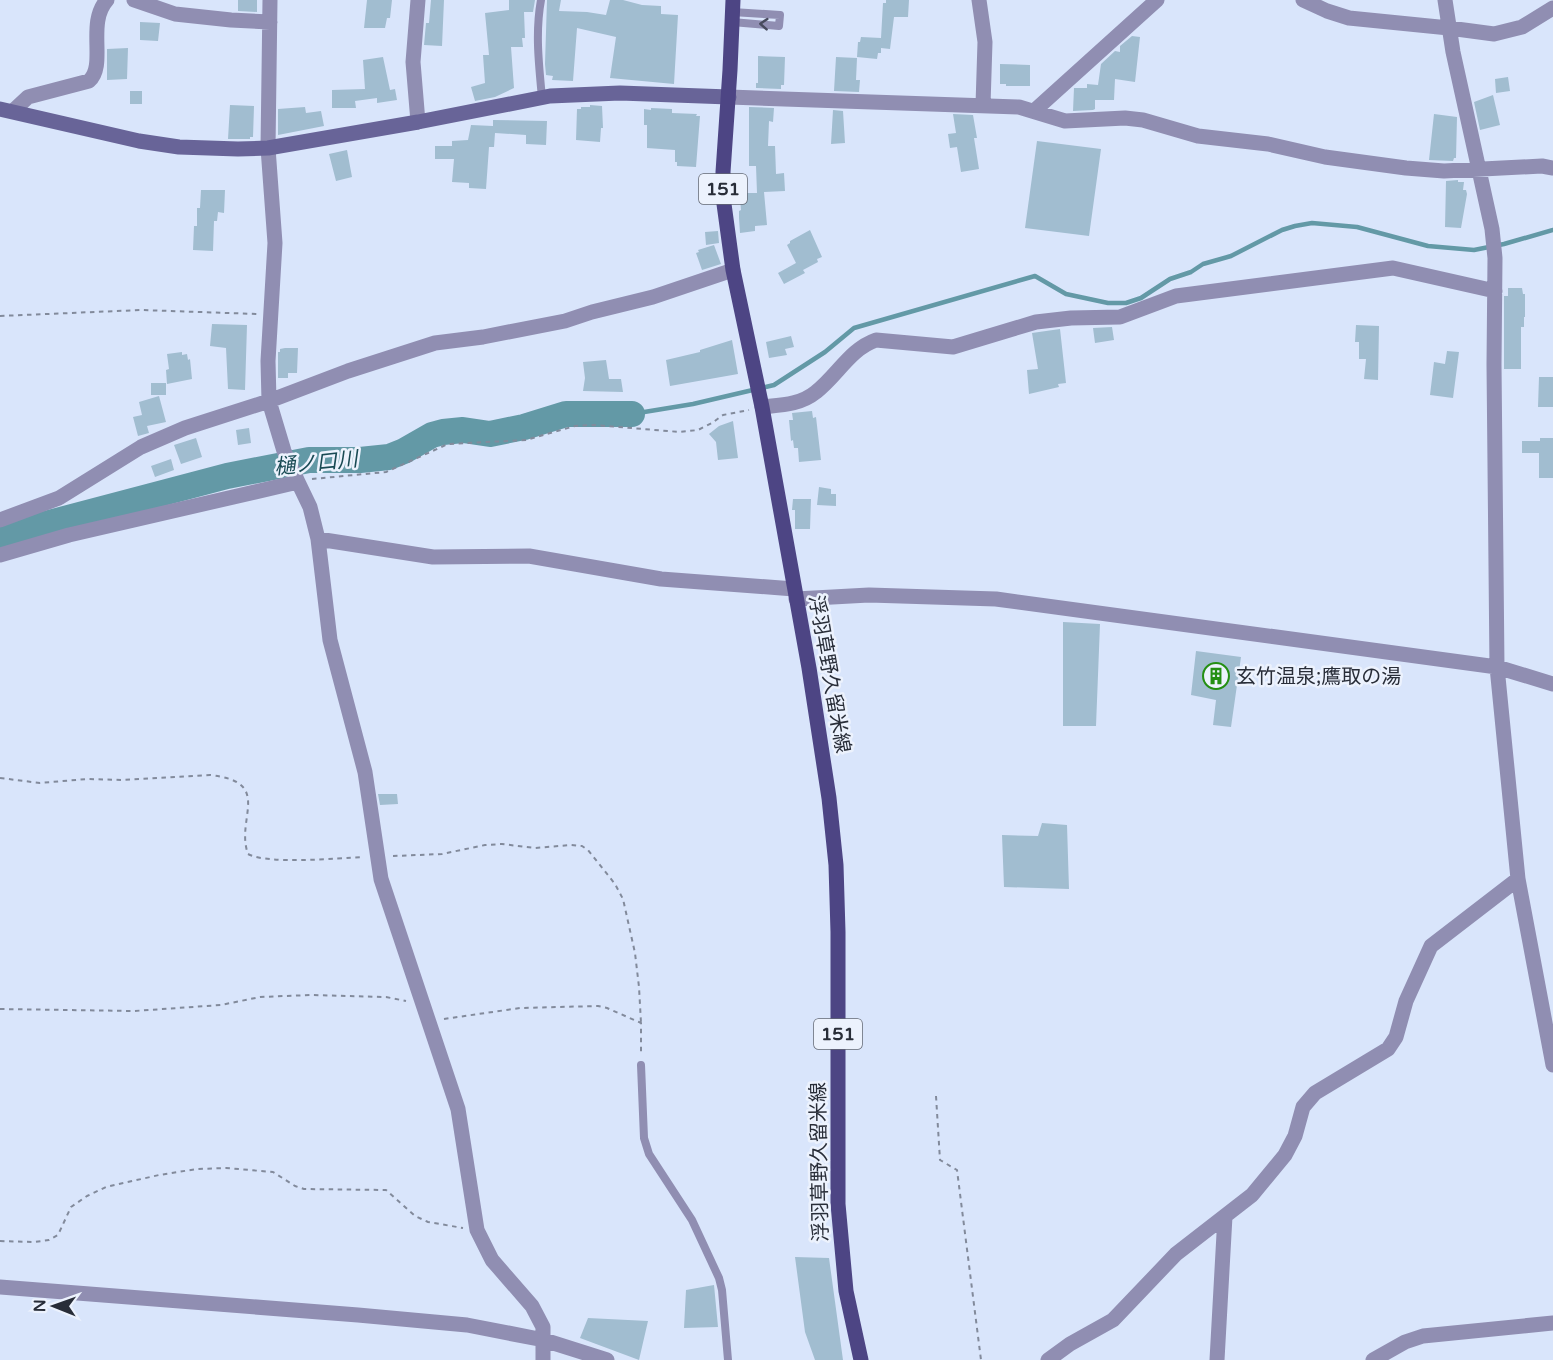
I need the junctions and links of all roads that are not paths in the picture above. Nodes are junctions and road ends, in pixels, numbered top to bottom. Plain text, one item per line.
1 (107, 0) edge
2 (134, 0) edge
3 (270, 0) edge
4 (418, 0) edge
5 (541, 0) edge
6 (979, 0) edge
7 (1157, 0) edge
8 (1303, 0) edge
9 (1445, 0) edge
10 (1553, 8) edge
11 (732, 12) edge
12 (270, 22) junction
13 (1449, 28) junction
14 (729, 97) junction
15 (542, 98) junction
16 (983, 105) junction
17 (7, 110) edge
18 (1034, 111) junction
19 (418, 122) junction
20 (268, 148) junction
21 (1553, 168) edge
22 (1480, 170) junction
23 (732, 270) junction
24 (1495, 291) junction
25 (268, 401) junction
26 (761, 404) junction
27 (296, 479) junction
28 (0, 520) edge
29 (318, 539) junction
30 (0, 555) edge
31 (795, 594) junction
32 (1497, 667) junction
33 (1553, 684) edge
34 (1518, 879) junction
35 (641, 1065) road end
36 (1553, 1065) edge
37 (1225, 1216) junction
38 (0, 1287) edge
39 (1553, 1323) edge
40 (544, 1341) junction
41 (543, 1360) edge
42 (607, 1360) edge
43 (728, 1360) edge
44 (861, 1360) edge
45 (1048, 1360) edge
46 (1217, 1360) edge
47 (1373, 1360) edge

1 - 17 street
2 - 12 street
3 - 12 street
4 - 19 street
5 - 15 lane
6 - 16 street
7 - 18 street
8 - 13 street
9 - 13 street
10 - 13 street
11 -> 11 lane
11 - 14 main road, 浮羽草野久留米線 / 151
12 - 20 street
13 - 22 street
14 - 15 street
14 - 16 street
14 - 23 main road, 浮羽草野久留米線 / 151
15 - 19 street
16 - 18 street
17 - 20 street
18 - 22 street
19 - 20 street
20 - 25 street
21 - 22 street
22 - 24 street
23 - 25 street
23 - 26 main road, 浮羽草野久留米線 / 151
24 - 26 street
24 - 32 street
25 - 27 street
25 - 28 street
26 - 31 main road, 浮羽草野久留米線 / 151
27 - 29 street
27 - 30 street
29 - 31 street
29 - 40 street
31 - 32 street
31 - 44 main road, 浮羽草野久留米線 / 151
32 - 33 street
32 - 34 street
34 - 36 street
34 - 37 street
35 - 43 lane
37 - 45 street
37 - 46 street
38 - 40 street
39 - 47 street
40 - 41 street
40 - 42 street

